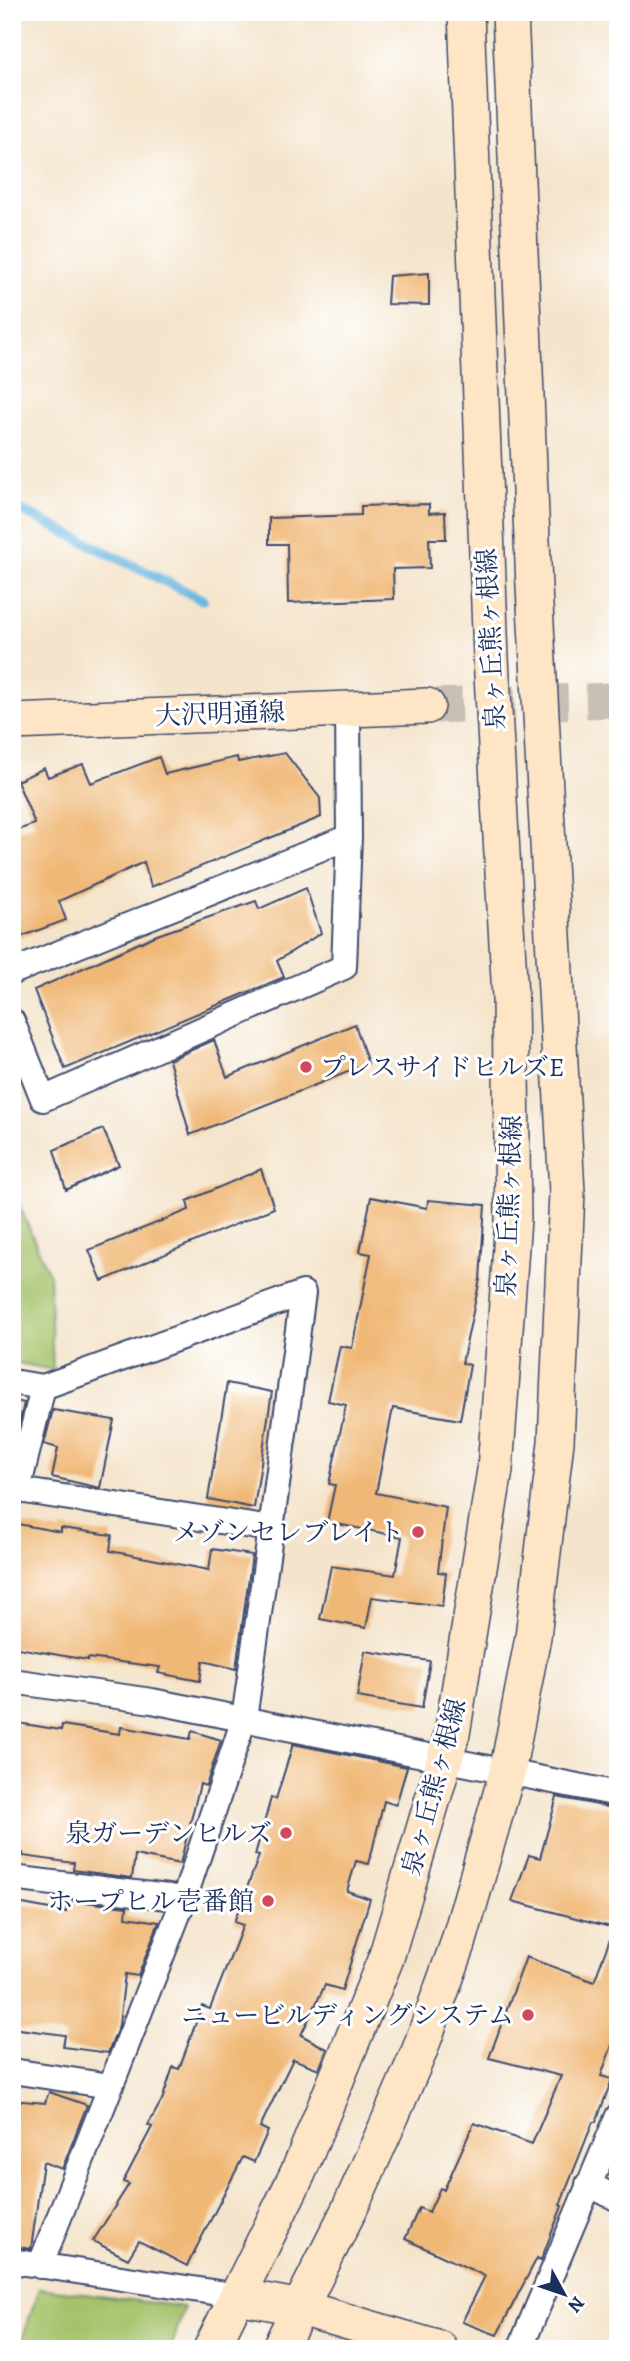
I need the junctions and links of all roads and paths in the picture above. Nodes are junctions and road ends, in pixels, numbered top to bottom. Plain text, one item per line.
1 (466, 12) edge
2 (510, 12) edge
3 (427, 706) tunnel mouth
4 (348, 709) junction
5 (12, 722) edge
6 (349, 838) junction
7 (12, 972) edge
8 (12, 1021) edge
9 (12, 1382) edge
10 (43, 1387) junction
11 (271, 1529) junction
12 (12, 1681) edge
13 (244, 1718) junction
14 (446, 1762) junction
15 (507, 1773) junction
16 (618, 1794) edge
17 (12, 1878) edge
18 (184, 1899) junction
19 (12, 2071) edge
20 (110, 2087) junction
21 (618, 2116) edge
22 (588, 2184) junction
23 (618, 2199) edge
24 (12, 2261) edge
25 (40, 2266) junction
26 (238, 2296) junction
27 (301, 2308) junction
28 (211, 2349) edge
29 (279, 2349) edge
30 (440, 2349) edge
31 (520, 2349) edge

1 - 14 main road, 泉ヶ丘熊ヶ根線
2 - 15 main road, 泉ヶ丘熊ヶ根線
3 - 4 main road, 大沢明通線
4 - 5 main road, 大沢明通線
4 - 6 street
6 - 7 street
6 - 8 street
9 - 10 street
10 - 11 street
10 - 11 street
11 - 13 street
12 - 13 street
13 - 14 street
13 - 18 street
14 - 15 street
14 - 26 main road, 泉ヶ丘熊ヶ根線
15 - 16 street
15 - 27 main road, 泉ヶ丘熊ヶ根線
17 - 18 street
18 - 20 street
19 - 20 street
20 - 25 street
21 - 22 street
22 - 23 street
22 - 31 street
24 - 25 street
25 - 26 street
26 - 27 main road
26 - 28 main road, 泉ヶ丘熊ヶ根線
27 - 29 main road, 泉ヶ丘熊ヶ根線
27 - 30 main road

